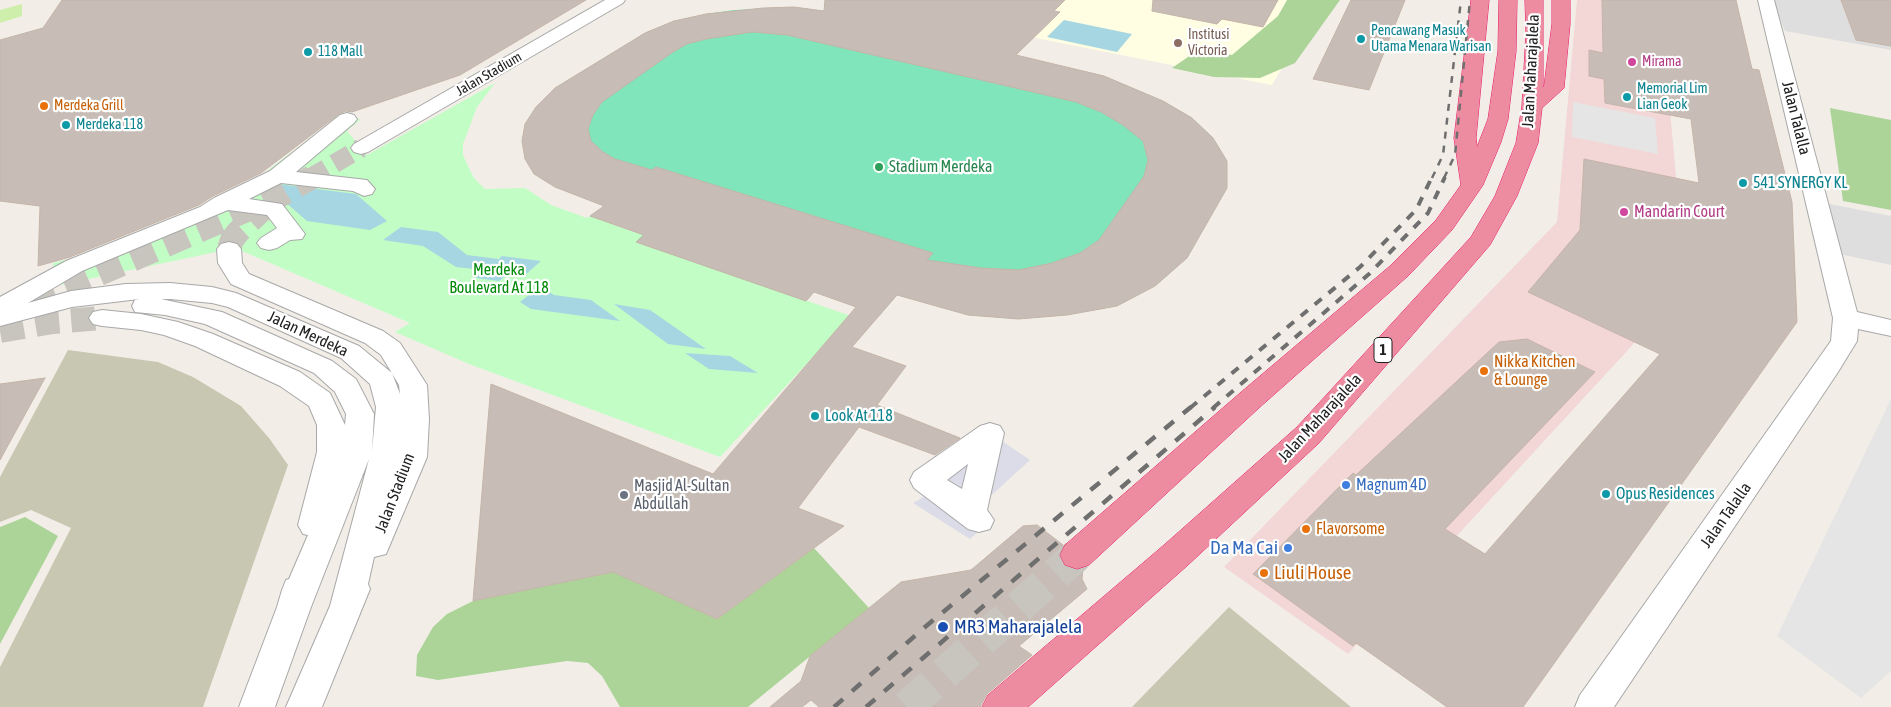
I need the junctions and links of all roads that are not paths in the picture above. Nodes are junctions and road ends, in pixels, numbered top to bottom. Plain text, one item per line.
1 (617, 0) edge
2 (1480, 0) edge
3 (1508, 0) edge
4 (1534, 0) edge
5 (1561, 0) edge
6 (1766, 0) edge
7 (1532, 106) junction
8 (347, 119) dead end
9 (361, 148) tunnel mouth
10 (278, 176) junction
11 (1472, 185) junction
12 (364, 189) dead end
13 (218, 203) junction
14 (269, 243) dead end
15 (229, 250) dead end
16 (0, 308) edge
17 (0, 318) edge
18 (102, 318) tunnel mouth
19 (1846, 318) junction
20 (0, 322) edge
21 (1891, 328) edge
22 (1077, 556) tunnel mouth
23 (346, 605) junction
24 (294, 608) junction
25 (257, 707) edge
26 (304, 707) edge
27 (1001, 707) edge
28 (1593, 707) edge

1 - 9 street, Jalan Stadium
2 - 11 highway
3 - 11 highway, Jalan Maharajalela
4 - 7 highway, Jalan Maharajalela / 1
5 - 7 highway
6 - 19 street, Jalan Talalla
7 - 27 highway, Jalan Maharajalela / 1
8 - 10 street
10 - 12 street
10 - 13 street
11 - 22 highway, Jalan Maharajalela
13 - 14 street
13 - 16 street
15 - 23 street, Jalan Stadium
17 - 23 street, Jalan Merdeka
18 - 24 street
19 - 21 street
19 - 28 street, Jalan Talalla
20 - 24 street, Jalan Merdeka
23 - 26 street, Jalan Stadium
24 - 25 street

